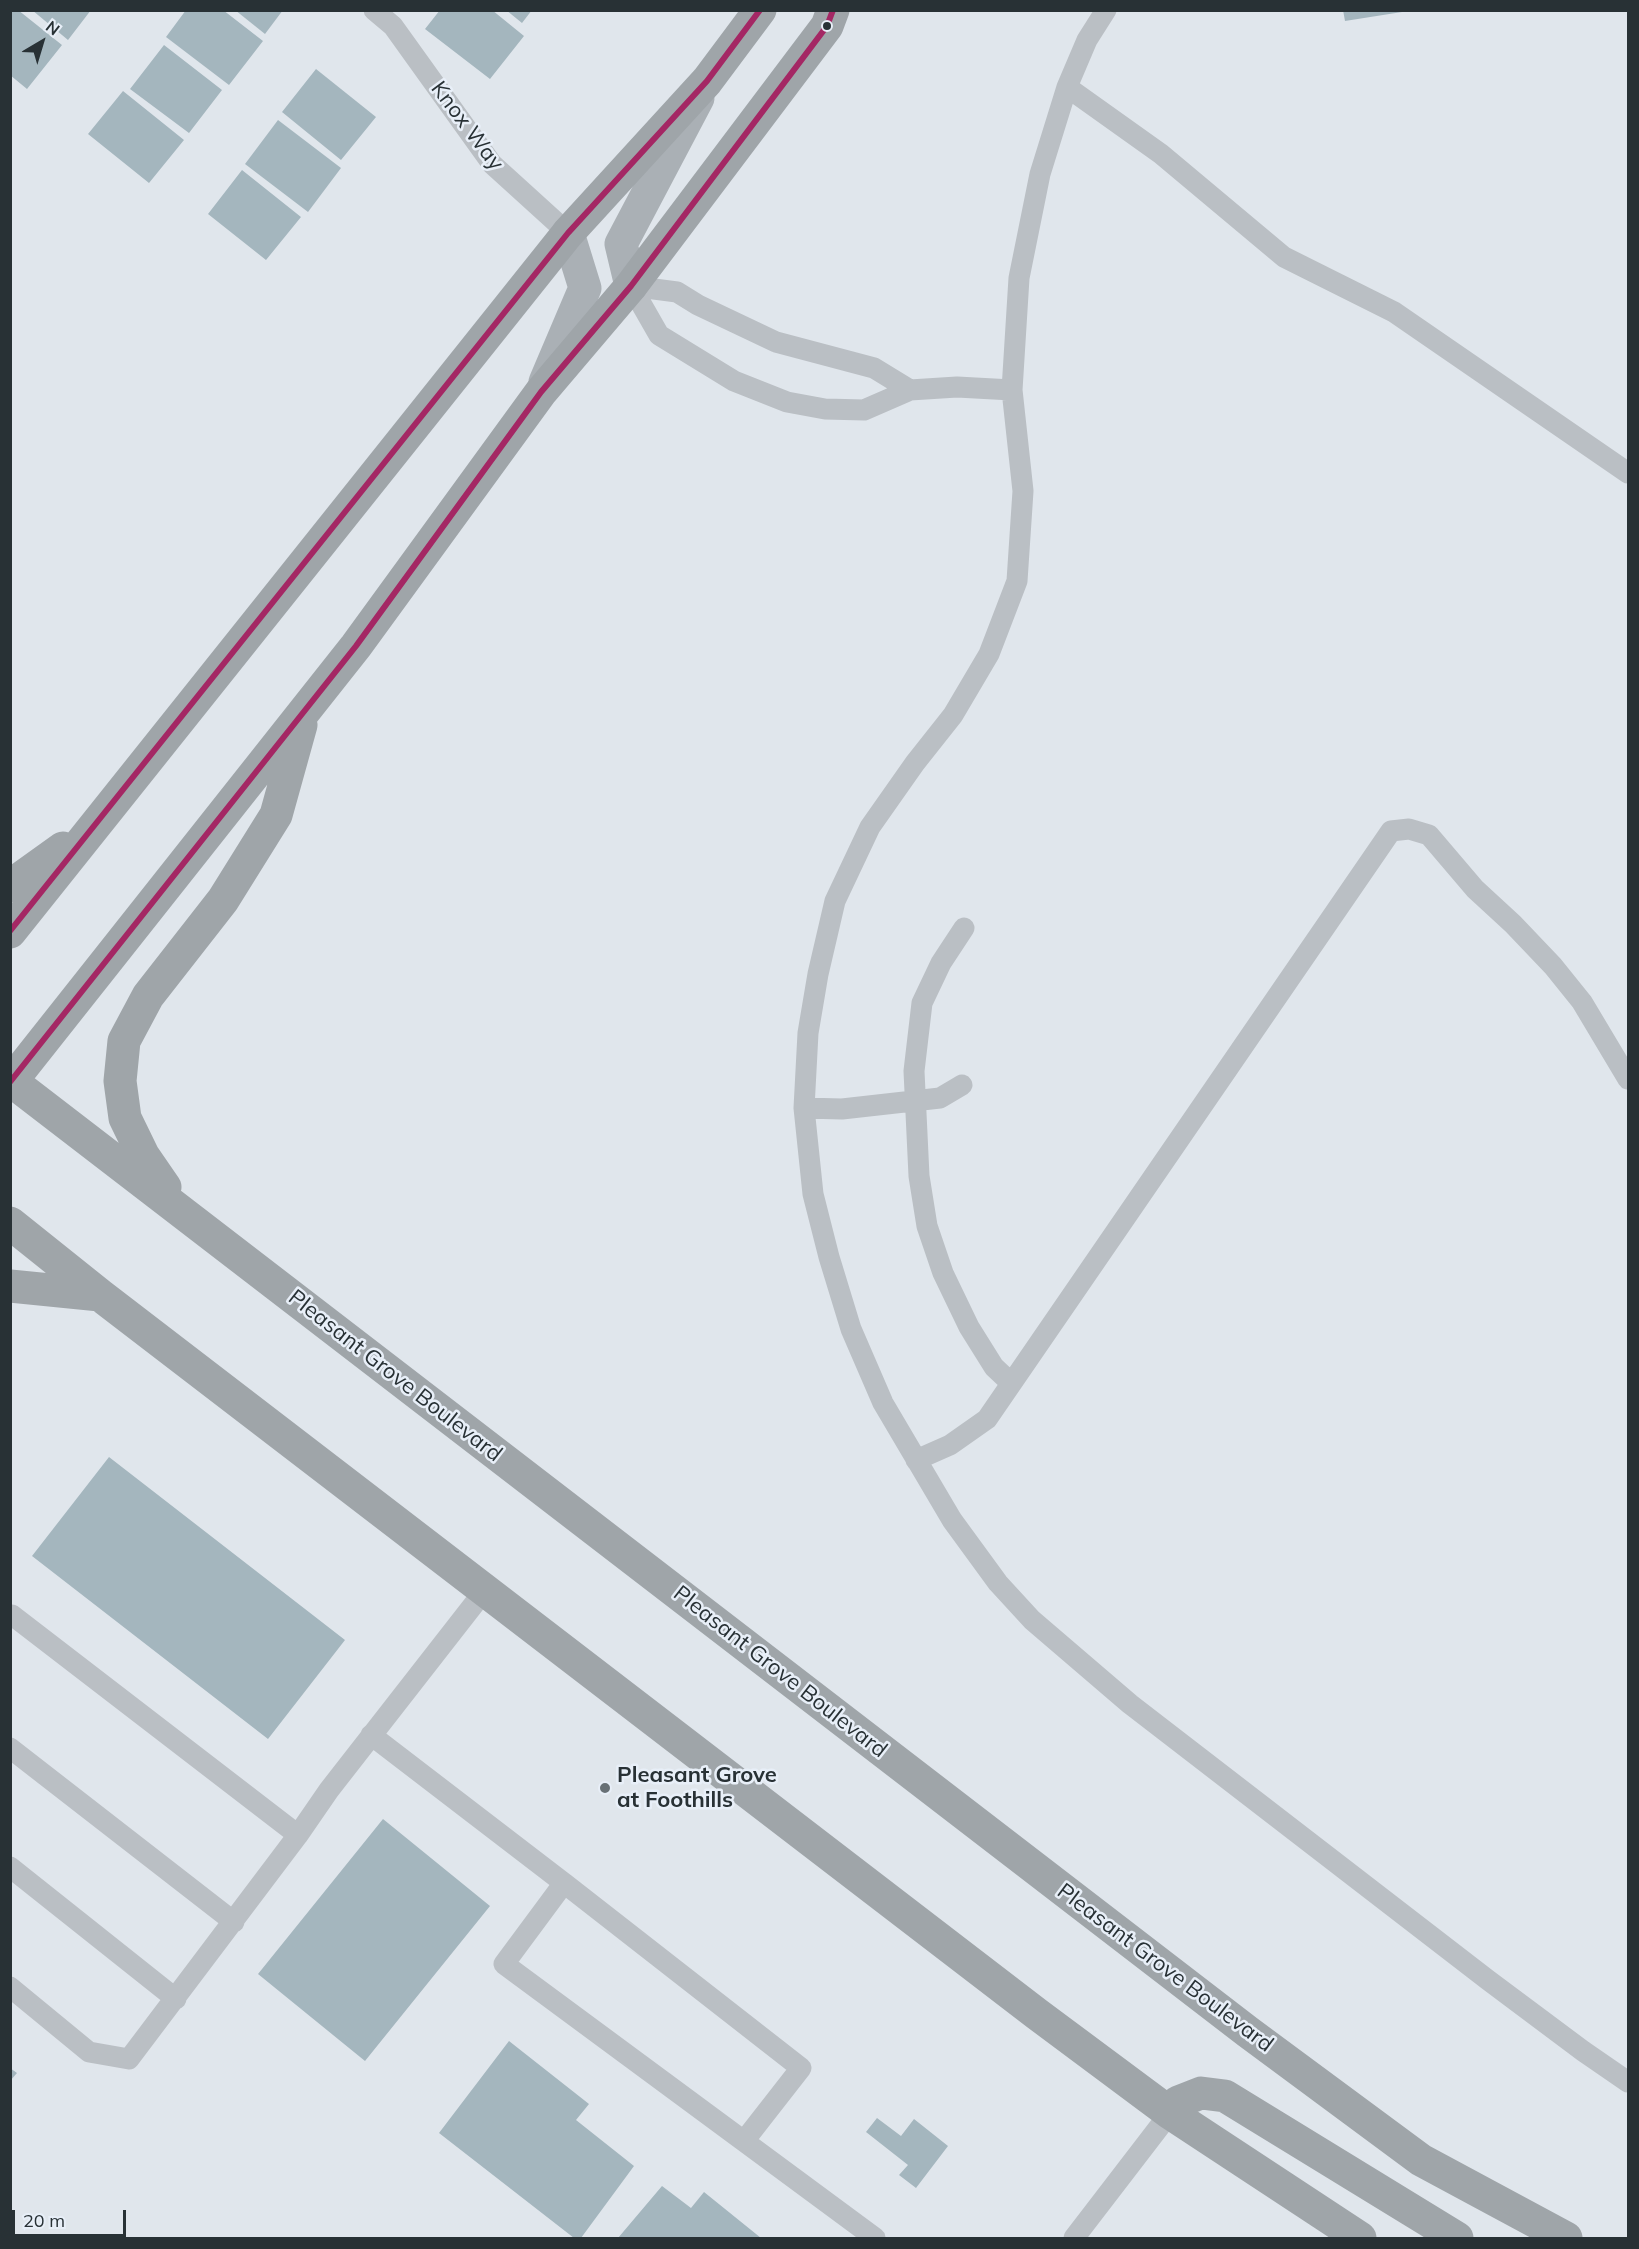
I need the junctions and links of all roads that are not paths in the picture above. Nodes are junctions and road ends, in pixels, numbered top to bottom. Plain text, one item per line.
1 (374, 10) edge
2 (760, 10) edge
3 (833, 10) edge
4 (1106, 10) edge
5 (707, 81) junction
6 (1066, 87) junction
7 (568, 233) junction
8 (632, 286) junction
9 (910, 390) junction
10 (1012, 390) junction
11 (541, 392) junction
12 (1629, 473) edge
13 (304, 712) junction
14 (94, 826) junction
15 (10, 886) edge
16 (964, 927) dead end
17 (10, 932) edge
18 (1629, 1078) edge
19 (11, 1081) edge
20 (962, 1084) dead end
21 (916, 1101) junction
22 (804, 1108) junction
23 (183, 1213) junction
24 (10, 1223) edge
25 (10, 1286) edge
26 (100, 1294) junction
27 (1011, 1383) junction
28 (915, 1460) junction
29 (485, 1590) junction
30 (10, 1617) edge
31 (371, 1735) junction
32 (10, 1748) edge
33 (298, 1835) junction
34 (10, 1868) edge
35 (564, 1883) junction
36 (234, 1922) junction
37 (10, 1987) edge
38 (176, 1999) junction
39 (1629, 2082) edge
40 (1170, 2113) junction
41 (744, 2141) junction
42 (875, 2238) edge
43 (1074, 2238) edge
44 (1360, 2238) edge
45 (1457, 2238) edge
46 (1566, 2238) edge

1 - 7 lane, Knox Way
2 - 5 main road
3 - 8 main road
4 - 6 lane
5 - 7 main road
5 - 8 main road
6 - 10 lane
6 - 12 lane
7 - 11 main road
7 - 14 main road
8 - 9 lane
8 - 9 lane
8 - 11 main road
9 - 10 lane
10 - 22 lane
11 - 13 main road
13 - 19 main road
13 - 23 main road
14 - 15 main road
14 - 17 main road
16 - 21 lane
18 - 27 lane
19 - 23 main road, Pleasant Grove Boulevard
20 - 21 lane
21 - 22 lane
21 - 27 lane
22 - 28 lane
23 - 46 main road, Pleasant Grove Boulevard
24 - 26 main road
25 - 26 main road
26 - 29 main road
27 - 28 lane
28 - 39 lane
29 - 31 lane
29 - 40 main road
30 - 33 lane
31 - 33 lane
31 - 35 lane
32 - 36 lane
33 - 36 lane
34 - 38 lane
35 - 41 lane
35 - 41 lane
36 - 38 lane
37 - 38 lane
40 - 43 lane
40 - 44 main road
40 - 45 main road
41 - 42 lane

